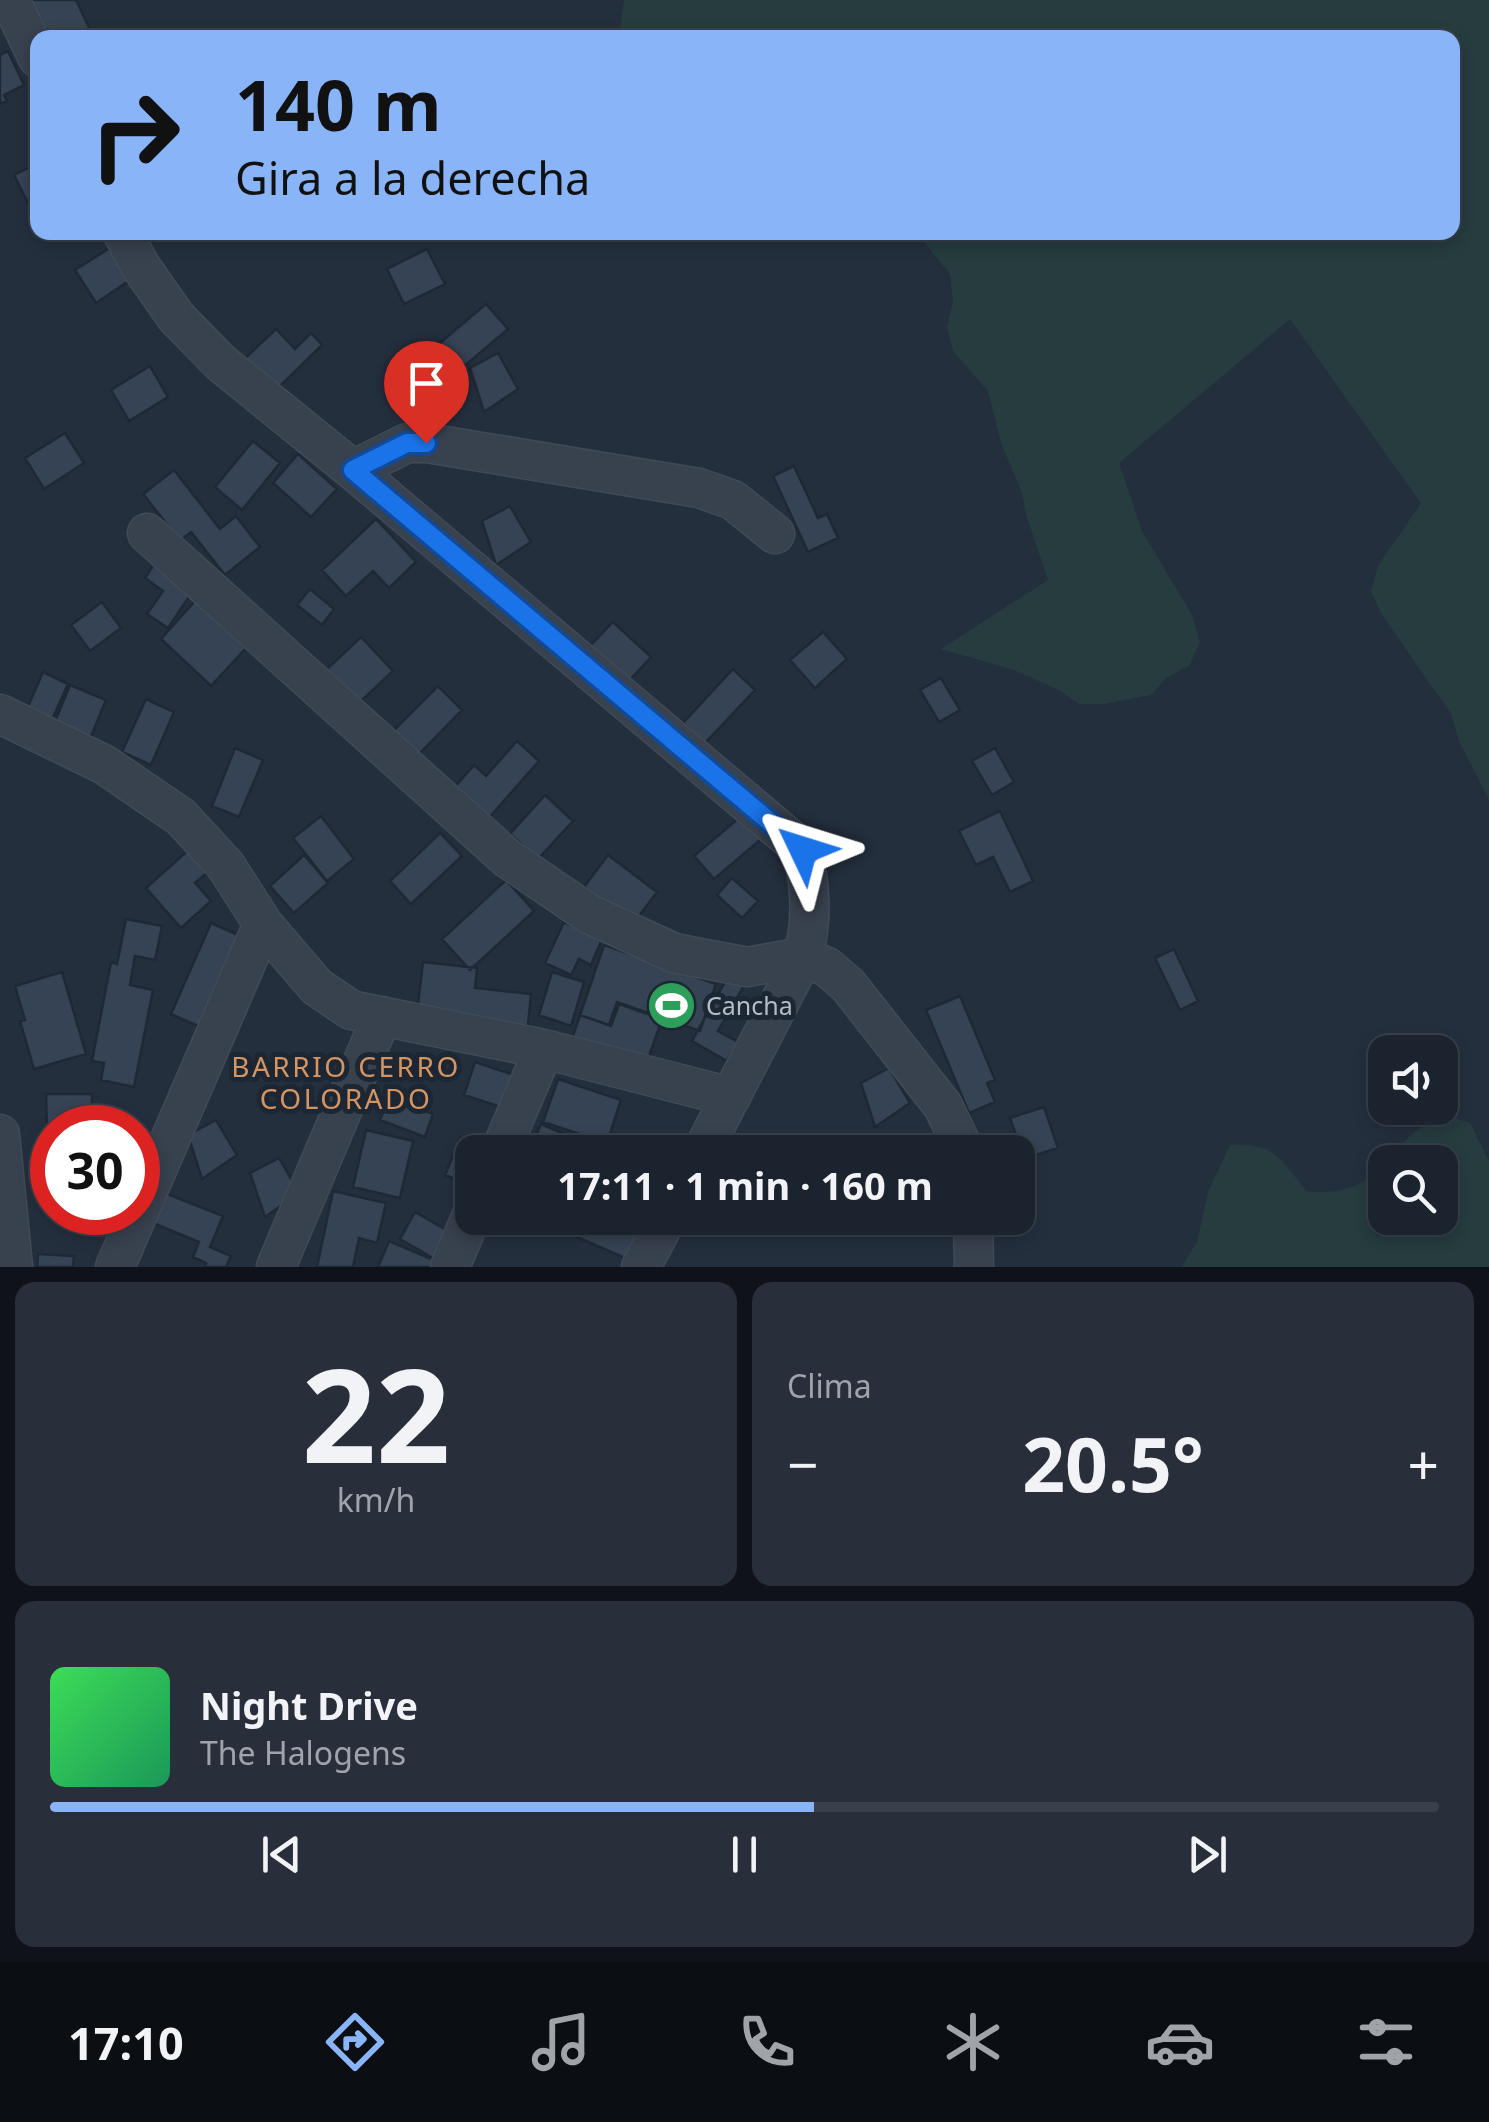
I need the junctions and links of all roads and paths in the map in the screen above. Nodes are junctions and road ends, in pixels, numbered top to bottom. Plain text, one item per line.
1 (10, 0) edge
2 (30, 41) edge
3 (126, 240) edge
4 (353, 470) junction
5 (146, 532) dead end
6 (774, 534) dead end
7 (0, 714) edge
8 (263, 924) junction
9 (803, 957) junction
10 (382, 1016) junction
11 (544, 1049) junction
12 (731, 1097) junction
13 (0, 1134) edge
14 (507, 1135) edge
15 (711, 1135) edge
16 (957, 1135) edge
17 (464, 1235) edge
18 (658, 1235) edge
19 (973, 1235) edge
20 (13, 1267) edge
21 (115, 1267) edge
22 (276, 1267) edge
23 (450, 1267) edge
24 (640, 1267) edge
25 (974, 1267) edge

1 - 2 street
3 - 4 street
4 - 6 street
4 - 9 street
5 - 9 street
7 - 8 street
8 - 10 street
8 - 21 street
9 - 12 street
9 - 16 street
10 - 11 street
10 - 22 street
11 - 12 street
11 - 14 street
12 - 15 street
13 - 20 street
17 - 23 street
18 - 24 street
19 - 25 street

